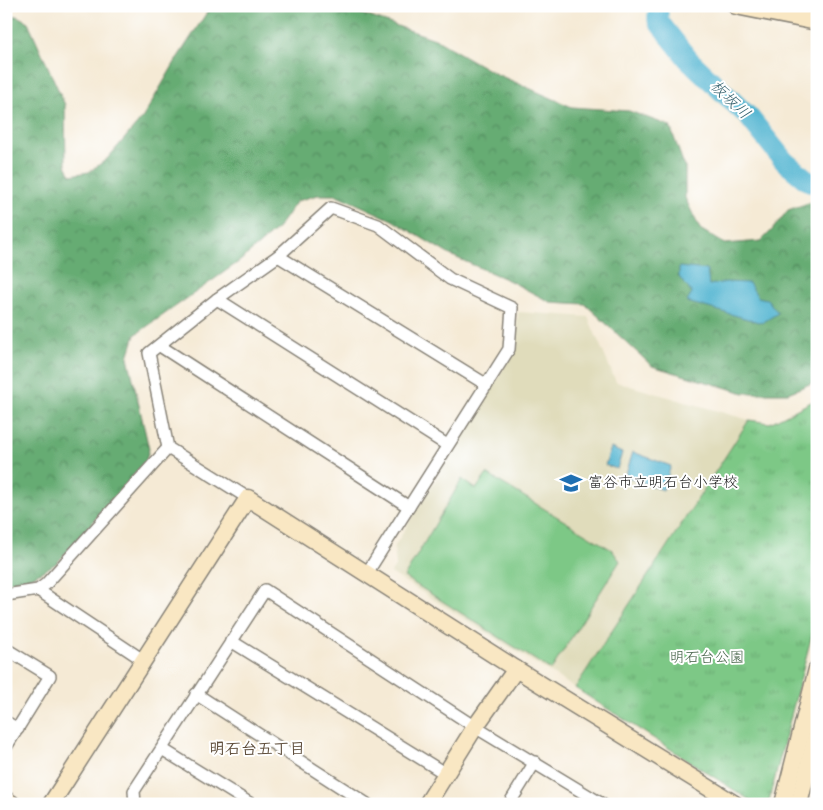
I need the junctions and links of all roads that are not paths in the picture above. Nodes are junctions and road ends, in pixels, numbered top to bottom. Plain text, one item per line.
1 (736, 6) edge
2 (817, 22) edge
3 (278, 256) junction
4 (217, 299) junction
5 (160, 346) junction
6 (487, 385) junction
7 (447, 445) junction
8 (168, 448) junction
9 (248, 498) junction
10 (408, 507) junction
11 (367, 573) junction
12 (38, 590) junction
13 (6, 595) edge
14 (231, 641) junction
15 (6, 649) edge
16 (144, 660) junction
17 (817, 668) edge
18 (516, 669) junction
19 (196, 694) junction
20 (6, 722) edge
21 (475, 727) junction
22 (18, 729) junction
23 (817, 732) edge
24 (6, 747) edge
25 (162, 749) junction
26 (535, 762) junction
27 (446, 774) junction
28 (6, 800) edge
29 (12, 804) edge
30 (51, 804) edge
31 (135, 804) edge
32 (251, 804) edge
33 (367, 804) edge
34 (427, 804) edge
35 (509, 804) edge
36 (602, 804) edge
37 (734, 804) edge
38 (783, 804) edge
39 (799, 804) edge

1 - 2 street
3 - 4 street
3 - 6 street
3 - 6 street
4 - 5 street
4 - 7 street
5 - 8 street
5 - 10 street
6 - 7 street
7 - 10 street
8 - 9 street
8 - 12 street
9 - 11 street
9 - 16 street
10 - 11 street
11 - 18 street
12 - 13 street
12 - 16 street
14 - 19 street
14 - 21 street
14 - 27 street
15 - 22 street
16 - 30 street
17 - 38 street
18 - 21 street
18 - 37 street
19 - 25 street
19 - 33 street
20 - 22 street
21 - 26 street
21 - 27 street
22 - 24 street
23 - 39 street
25 - 31 street
25 - 32 street
26 - 35 street
26 - 36 street
27 - 34 street
28 - 29 street

